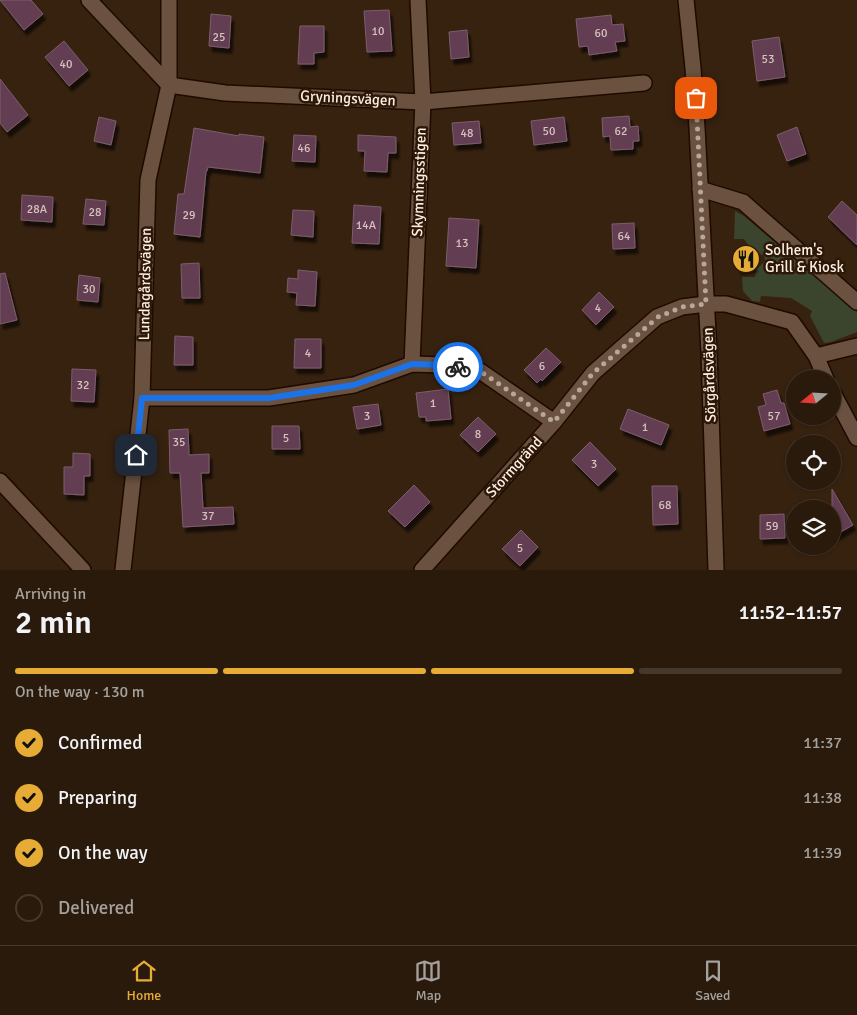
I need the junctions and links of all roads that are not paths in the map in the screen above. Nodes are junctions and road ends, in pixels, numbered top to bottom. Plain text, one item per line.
1 (89, 0) edge
2 (169, 0) edge
3 (418, 0) edge
4 (686, 0) edge
5 (644, 83) dead end
6 (169, 85) junction
7 (422, 102) junction
8 (700, 188) junction
9 (857, 302) edge
10 (706, 304) junction
11 (857, 346) edge
12 (816, 356) junction
13 (412, 364) junction
14 (822, 370) edge
15 (142, 398) junction
16 (841, 408) edge
17 (554, 422) junction
18 (857, 438) edge
19 (0, 481) edge
20 (83, 570) edge
21 (123, 570) edge
22 (422, 570) edge
23 (716, 570) edge

1 - 6 street
2 - 6 street, Lundagårdsvägen
3 - 7 street, Skymningsstigen
4 - 8 street, Sörgårdsvägen
5 - 7 street, Gryningsvägen
6 - 7 street, Gryningsvägen
6 - 15 street, Lundagårdsvägen
7 - 13 street, Skymningsstigen
8 - 9 street
8 - 10 street, Sörgårdsvägen
10 - 12 street, Stormgränd
10 - 17 street, Stormgränd
10 - 23 street, Sörgårdsvägen
11 - 12 street
12 - 14 street, Stormgränd
13 - 15 street
13 - 17 street
15 - 21 street, Lundagårdsvägen
16 - 18 street
17 - 22 street, Stormgränd
19 - 20 street

